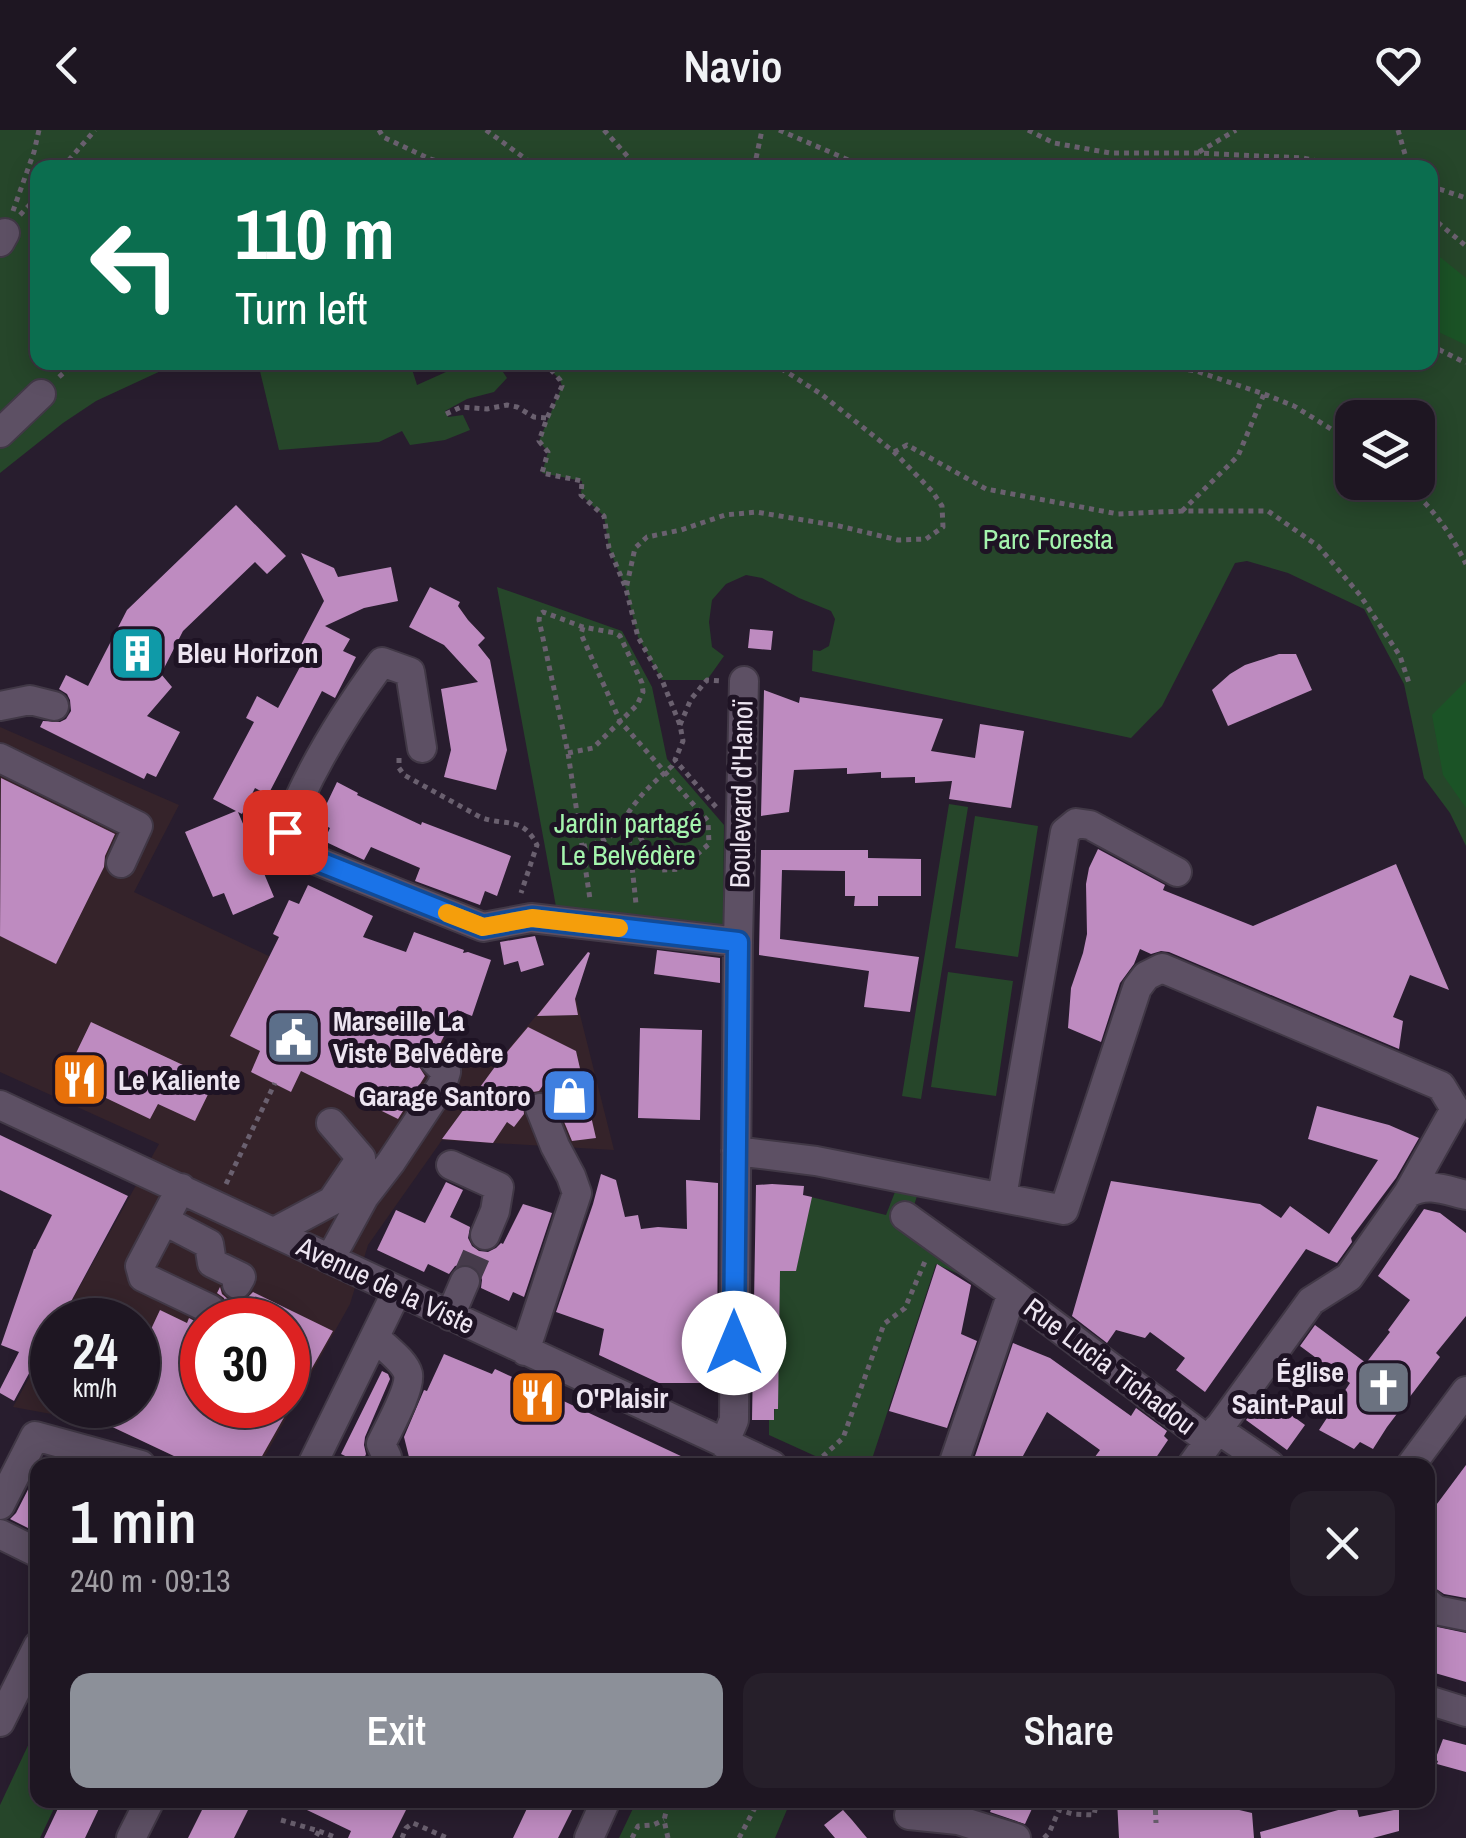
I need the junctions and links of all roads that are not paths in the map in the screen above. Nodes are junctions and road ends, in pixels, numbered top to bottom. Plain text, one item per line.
1 (41, 394) dead end
2 (0, 433) edge
3 (744, 681) road end
4 (0, 706) edge
5 (54, 706) dead end
6 (422, 748) road end
7 (0, 758) edge
8 (121, 863) dead end
9 (1177, 872) dead end
10 (738, 942) junction
11 (435, 1061) dead end
12 (1, 1108) edge
13 (540, 1108) dead end
14 (331, 1123) dead end
15 (736, 1151) junction
16 (361, 1158) junction
17 (451, 1165) dead end
18 (182, 1188) junction
19 (1408, 1193) junction
20 (1466, 1196) edge
21 (364, 1197) junction
22 (1002, 1197) junction
23 (905, 1216) dead end
24 (164, 1221) junction
25 (274, 1232) junction
26 (485, 1235) tunnel mouth
27 (330, 1259) junction
28 (465, 1281) tunnel mouth
29 (237, 1284) dead end
30 (397, 1291) junction
31 (1012, 1293) junction
32 (186, 1298) edge
33 (450, 1316) junction
34 (374, 1337) junction
35 (525, 1351) junction
36 (1466, 1391) edge
37 (1213, 1435) junction
38 (724, 1444) junction
39 (115, 1458) edge
40 (315, 1458) edge
41 (387, 1458) dead end
42 (756, 1458) edge
43 (954, 1458) edge
44 (1197, 1458) edge
45 (1257, 1458) edge
46 (1417, 1458) edge
47 (0, 1505) edge
48 (0, 1534) edge
49 (30, 1550) edge
50 (1435, 1609) edge
51 (1466, 1616) edge
52 (30, 1662) edge
53 (1435, 1702) edge
54 (1466, 1712) edge
55 (0, 1722) edge
56 (146, 1808) edge
57 (602, 1808) edge
58 (908, 1818) edge
59 (132, 1838) edge
60 (589, 1838) edge
61 (1016, 1838) edge

1 - 2 street
3 - 10 street, Boulevard d'Hanoï
4 - 5 street
6 - 10 street
7 - 8 street
9 - 22 street
10 - 15 street, Boulevard d'Hanoï
11 - 21 street
12 - 18 street, Avenue de la Viste
13 - 35 street
14 - 16 street
15 - 22 street
15 - 38 street, Boulevard d'Hanoï
16 - 21 street
16 - 25 street
17 - 26 street
18 - 24 street
18 - 25 street, Avenue de la Viste
19 - 20 street
19 - 22 street
19 - 37 street
21 - 27 street
23 - 31 street
24 - 29 street
24 - 32 street
25 - 27 street, Avenue de la Viste
27 - 30 street, Avenue de la Viste
28 - 33 street
30 - 33 street, Avenue de la Viste
30 - 34 street
31 - 37 street, Rue Lucia Tichadou
31 - 43 street, Rue Lucia Tichadou
33 - 35 street, Avenue de la Viste
34 - 40 street
34 - 41 street
35 - 38 street, Avenue de la Viste
36 - 46 street
37 - 44 street
37 - 45 street, Rue Lucia Tichadou
38 - 42 street, Avenue de la Viste
39 - 47 street
48 - 49 street
50 - 51 street
52 - 55 street
53 - 54 street
56 - 59 street
57 - 60 street
58 - 61 street

